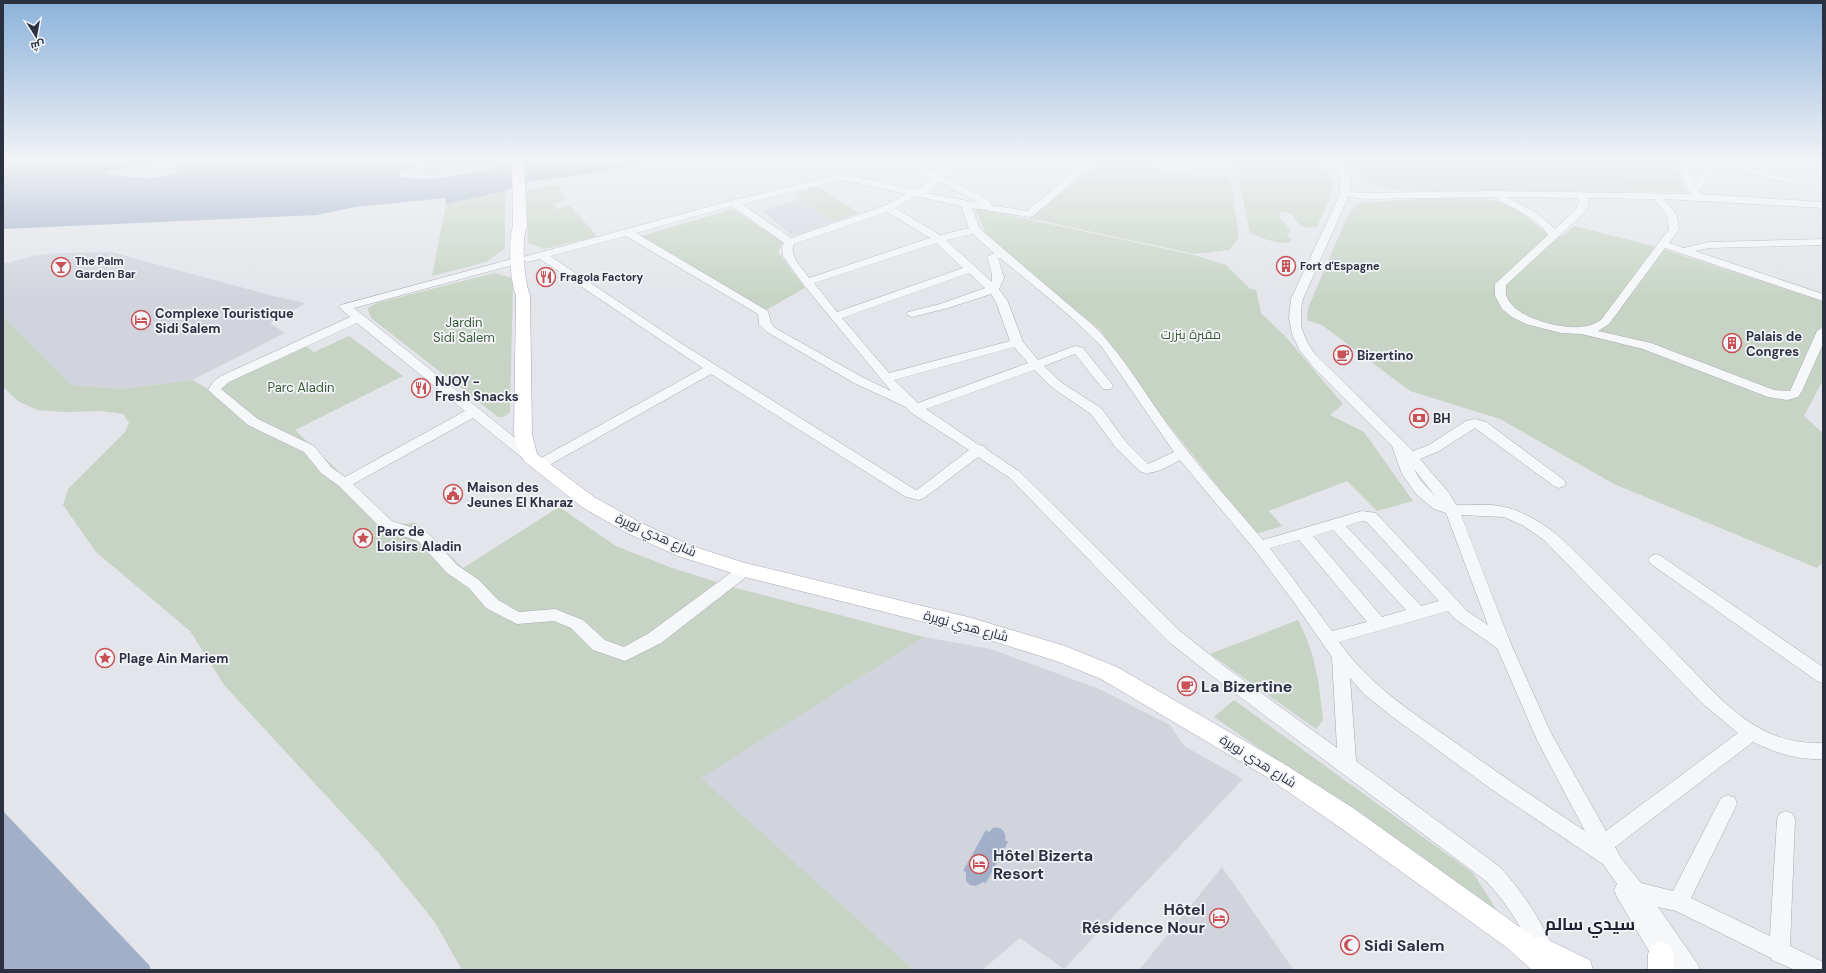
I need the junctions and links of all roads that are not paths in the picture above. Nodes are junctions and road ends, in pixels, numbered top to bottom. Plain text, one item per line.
1 (519, 206) edge
2 (725, 206) edge
3 (738, 206) edge
4 (891, 206) edge
5 (966, 206) edge
6 (980, 206) edge
7 (991, 206) edge
8 (1040, 206) edge
9 (1338, 206) edge
10 (1519, 206) edge
11 (1582, 206) edge
12 (1666, 206) edge
13 (888, 208) junction
14 (996, 209) junction
15 (975, 230) junction
16 (627, 232) junction
17 (1553, 236) junction
18 (938, 239) junction
19 (790, 242) junction
20 (1823, 242) edge
21 (1663, 244) junction
22 (1683, 251) junction
23 (1000, 254) junction
24 (541, 255) junction
25 (522, 261) junction
26 (970, 269) junction
27 (807, 282) junction
28 (993, 289) junction
29 (1823, 298) edge
30 (912, 314) dead end
31 (836, 316) junction
32 (358, 318) junction
33 (1585, 331) junction
34 (1823, 331) edge
35 (1017, 343) junction
36 (1036, 366) junction
37 (712, 368) junction
38 (886, 378) junction
39 (1107, 386) dead end
40 (913, 407) junction
41 (474, 412) junction
42 (1398, 443) junction
43 (979, 449) junction
44 (1182, 454) junction
45 (1411, 457) junction
46 (535, 461) junction
47 (344, 483) junction
48 (1559, 483) dead end
49 (1451, 509) junction
50 (1335, 523) junction
51 (1302, 533) junction
52 (1260, 546) junction
53 (1656, 560) dead end
54 (745, 570) junction
55 (1450, 604) junction
56 (1417, 612) junction
57 (1378, 624) junction
58 (1328, 639) junction
59 (1503, 644) junction
60 (1340, 656) junction
61 (1823, 676) edge
62 (1752, 733) junction
63 (1823, 751) edge
64 (1347, 765) junction
65 (1728, 804) dead end
66 (1786, 820) dead end
67 (1608, 856) junction
68 (1628, 889) junction
69 (1678, 902) junction
70 (1779, 953) junction
71 (1549, 961) edge
72 (1664, 965) edge
73 (1580, 970) edge
74 (1690, 970) edge
75 (1817, 970) edge

1 - 25 main road
2 - 16 street
3 - 19 street
4 - 13 street
5 - 15 street
6 - 14 street
7 - 14 street
8 - 14 street
9 - 42 street
10 - 17 street
11 - 17 street
12 - 21 street
13 - 18 street
13 - 19 street
15 - 18 street
15 - 23 street
16 - 24 street
16 - 40 street
17 - 33 street
18 - 26 street
18 - 27 street
19 - 27 street
20 - 22 street
21 - 22 street
21 - 33 street
22 - 29 street
23 - 28 street
23 - 44 street
24 - 25 street
24 - 37 street
25 - 32 street
25 - 46 main road
26 - 28 street
26 - 31 street
27 - 31 street
28 - 30 street
28 - 35 street
31 - 38 street
32 - 41 street
32 - 47 street
33 - 34 street
35 - 36 street
35 - 38 street
36 - 39 street
36 - 40 street
36 - 44 street
37 - 43 street
37 - 46 street
38 - 40 street
40 - 43 street
41 - 46 street
41 - 47 street
42 - 45 street
42 - 49 street
43 - 64 street
44 - 52 street
45 - 48 street
45 - 49 street
46 - 54 main road, شارع هدي نويرة
47 - 54 street
49 - 59 street
49 - 62 street
50 - 51 street
50 - 55 street
50 - 56 street
51 - 52 street
51 - 57 street
52 - 58 street
53 - 61 street
54 - 71 main road, شارع هدي نويرة
55 - 56 street
55 - 59 street
56 - 57 street
57 - 58 street
58 - 60 street
59 - 67 street
60 - 64 street
60 - 67 street
62 - 63 street
62 - 67 street
64 - 71 street
65 - 69 street
66 - 70 street
67 - 68 street
68 - 69 street
68 - 72 street
68 - 74 street
69 - 70 street
70 - 75 street
71 - 73 main road, شارع هدي نويرة

